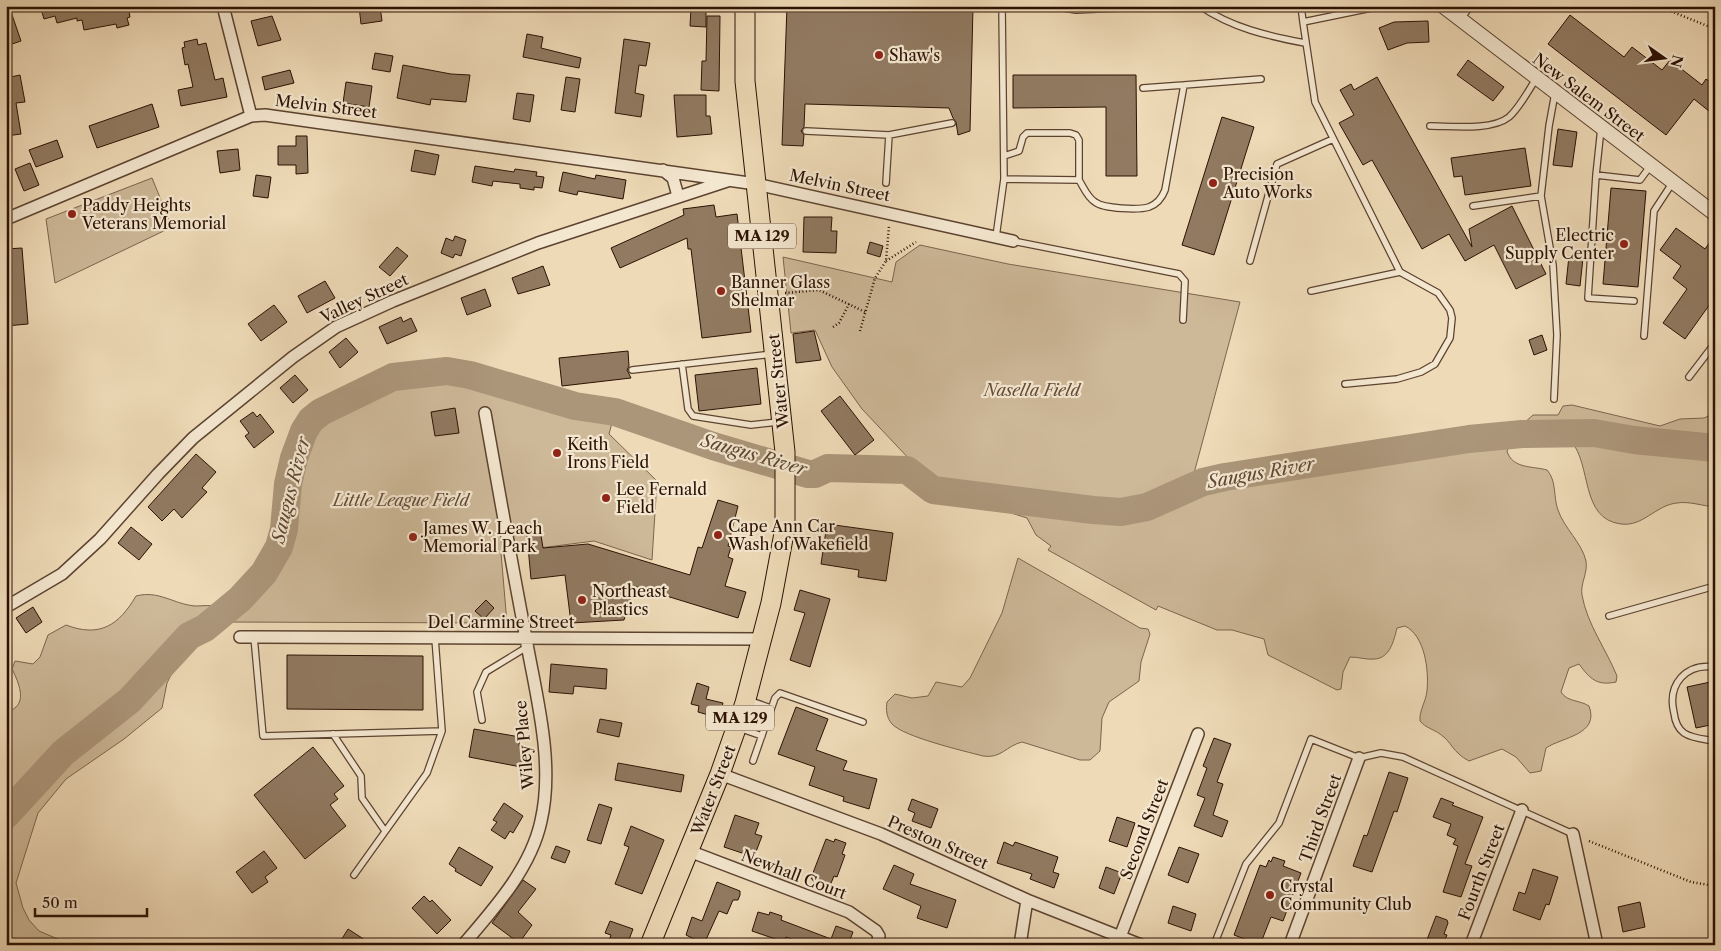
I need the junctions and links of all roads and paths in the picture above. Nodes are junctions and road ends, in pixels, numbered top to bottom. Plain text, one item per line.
1 (223, 6) edge
2 (745, 6) edge
3 (1002, 6) edge
4 (1051, 6) edge
5 (1160, 6) edge
6 (1200, 6) edge
7 (1301, 6) edge
8 (1381, 6) edge
9 (1443, 6) edge
10 (1471, 6) edge
11 (1658, 6) edge
12 (1460, 20) junction
13 (1302, 22) junction
14 (1715, 29) edge
15 (1305, 43) junction
16 (1261, 79) dead end
17 (1536, 79) junction
18 (1184, 85) junction
19 (1143, 88) dead end
20 (1555, 94) junction
21 (251, 116) junction
22 (952, 123) dead end
23 (1430, 126) dead end
24 (1601, 128) junction
25 (806, 131) dead end
26 (889, 135) junction
27 (1333, 139) junction
28 (1004, 156) junction
29 (1651, 165) junction
30 (659, 169) junction
31 (1596, 175) junction
32 (1004, 179) junction
33 (730, 180) junction
34 (1079, 180) junction
35 (1673, 182) junction
36 (886, 183) dead end
37 (756, 184) junction
38 (678, 196) junction
39 (1541, 196) junction
40 (1473, 206) dead end
41 (892, 212) junction
42 (1715, 214) edge
43 (6, 219) edge
44 (996, 236) junction
45 (1013, 241) joint
46 (916, 242) dead end
47 (886, 261) junction
48 (1250, 261) dead end
49 (1400, 272) junction
50 (1311, 290) dead end
51 (785, 293) dead end
52 (1634, 301) dead end
53 (849, 304) junction
54 (865, 312) junction
55 (1183, 320) dead end
56 (833, 327) dead end
57 (860, 331) dead end
58 (1644, 336) dead end
59 (1715, 343) edge
60 (775, 354) junction
61 (682, 364) junction
62 (632, 370) dead end
63 (1689, 377) dead end
64 (1345, 384) dead end
65 (1554, 399) dead end
66 (485, 413) dead end
67 (782, 422) junction
68 (1715, 586) edge
69 (6, 607) edge
70 (1610, 616) dead end
71 (240, 637) dead end
72 (254, 637) junction
73 (435, 638) junction
74 (762, 639) junction
75 (527, 643) junction
76 (1715, 667) edge
77 (746, 700) junction
78 (771, 708) junction
79 (482, 720) dead end
80 (863, 722) dead end
81 (736, 728) junction
82 (442, 730) junction
83 (333, 734) junction
84 (1198, 734) dead end
85 (762, 736) junction
86 (1715, 741) edge
87 (1359, 758) junction
88 (753, 762) dead end
89 (720, 774) junction
90 (1522, 810) junction
91 (385, 831) junction
92 (1573, 834) junction
93 (689, 851) junction
94 (354, 875) dead end
95 (1715, 886) edge
96 (1027, 900) junction
97 (1120, 937) junction
98 (878, 942) edge
99 (1215, 942) edge
100 (463, 945) edge
101 (650, 945) edge
102 (1020, 945) edge
103 (1141, 945) edge
104 (1290, 945) edge
105 (1471, 945) edge
106 (1597, 945) edge

1 - 21 street
2 - 37 main road, Water Street / MA 129
3 - 28 lane
4 - 5 lane
6 - 15 lane
7 - 13 lane
8 - 13 lane
9 - 12 street, New Salem Street
10 - 12 lane
11 - 14 path
12 - 17 street, New Salem Street
13 - 15 lane
15 - 27 lane
16 - 18 lane
17 - 20 street, New Salem Street
17 - 23 lane
18 - 19 lane
18 - 34 lane
20 - 24 street, New Salem Street
20 - 39 lane
21 - 30 street, Melvin Street
21 - 43 street, Melvin Street
22 - 26 lane
24 - 29 street, New Salem Street
24 - 31 lane
25 - 26 lane
26 - 36 lane
27 - 48 lane
27 - 49 lane
28 - 32 lane
28 - 34 lane
29 - 31 lane
29 - 35 street, New Salem Street
30 - 33 street, Melvin Street
30 - 38 street
31 - 52 lane
32 - 34 lane
32 - 44 lane
33 - 37 street, Melvin Street
33 - 38 street, Valley Street
35 - 42 street, New Salem Street
35 - 58 lane
37 - 41 street, Melvin Street
37 - 60 main road, Water Street / MA 129
38 - 69 street, Valley Street
39 - 40 lane
39 - 65 lane
41 - 44 street, Melvin Street
41 - 47 path
44 - 45 street, Melvin Street
45 - 55 lane
46 - 47 path
47 - 54 path
49 - 50 lane
49 - 64 lane
51 - 53 path
53 - 54 path
53 - 56 path
54 - 57 path
59 - 63 lane
60 - 61 lane
60 - 67 main road, Water Street / MA 129
61 - 62 lane
61 - 67 lane
66 - 75 street, Wiley Place
67 - 74 main road, Water Street / MA 129
68 - 70 lane
71 - 72 street, Del Carmine Street
72 - 73 street, Del Carmine Street
72 - 83 lane
73 - 75 street, Del Carmine Street
73 - 82 lane
74 - 75 street, Del Carmine Street
74 - 77 main road, Water Street / MA 129
75 - 79 lane
75 - 100 street, Wiley Place
76 - 86 lane
77 - 78 lane
77 - 81 main road, Water Street / MA 129
78 - 80 lane
78 - 85 lane
81 - 85 lane
81 - 89 main road, Water Street / MA 129
82 - 83 lane
82 - 91 lane
83 - 91 lane
84 - 97 street, Second Street
85 - 88 lane
87 - 90 lane
87 - 99 lane
87 - 104 street, Third Street
89 - 93 main road, Water Street / MA 129
89 - 96 street, Preston Street
90 - 92 lane
90 - 105 street, Fourth Street
91 - 94 lane
92 - 95 path
92 - 106 street
93 - 98 street, Newhall Court
93 - 101 main road, Water Street / MA 129
96 - 97 street, Preston Street
96 - 102 street
97 - 103 street, Preston Street

